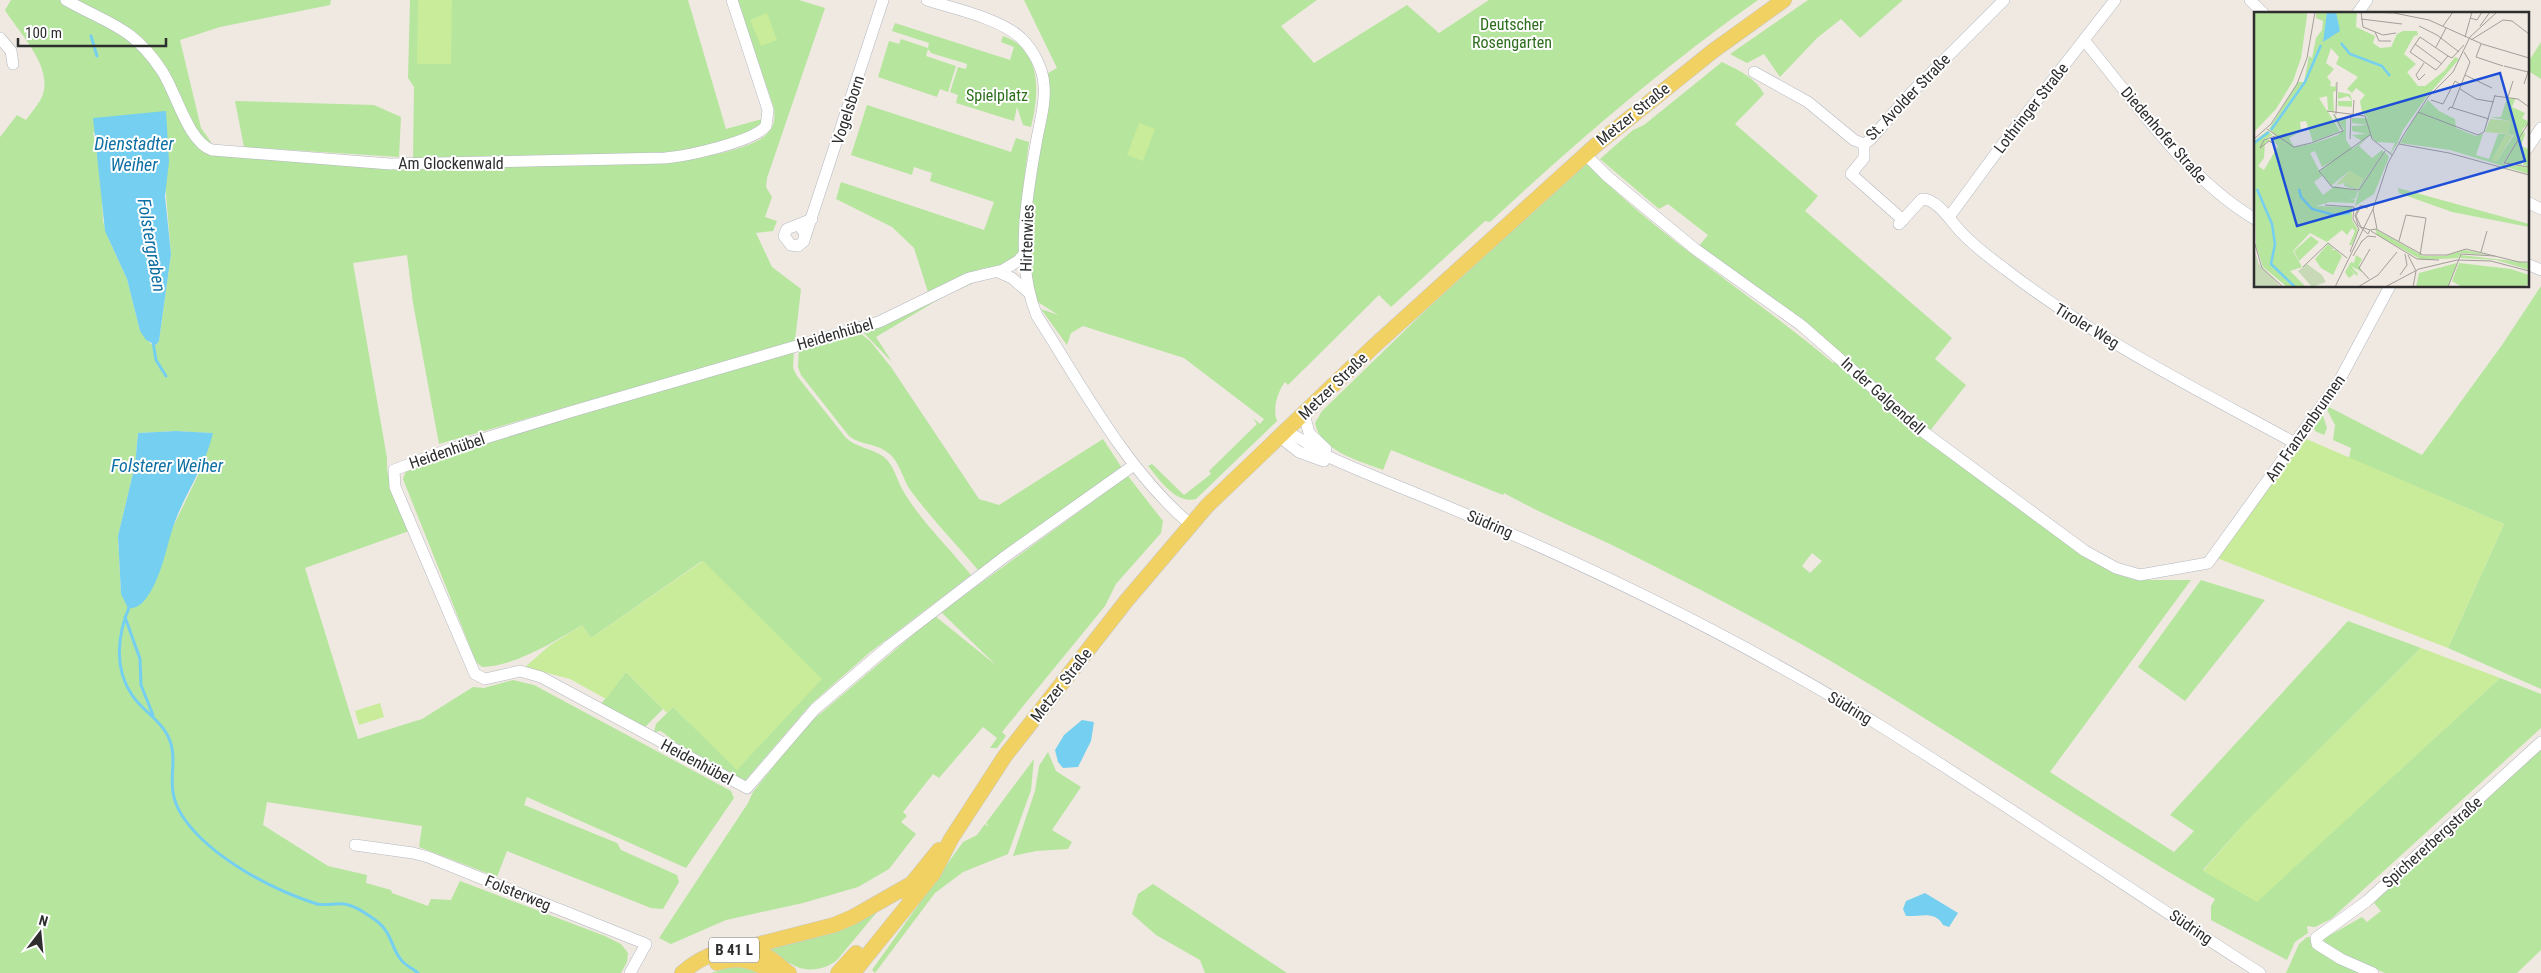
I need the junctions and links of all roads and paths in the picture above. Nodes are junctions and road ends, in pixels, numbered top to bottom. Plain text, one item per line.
1 (732, 0) edge
2 (883, 0) edge
3 (926, 0) edge
4 (1784, 0) edge
5 (2004, 0) edge
6 (2250, 0) edge
7 (2367, 0) edge
8 (67, 1) edge
9 (2112, 1) edge
10 (2262, 12) edge
11 (2358, 12) edge
12 (0, 38) edge
13 (2084, 40) junction
14 (13, 64) dead end
15 (1754, 72) dead end
16 (2541, 128) edge
17 (1864, 144) junction
18 (2528, 148) edge
19 (1586, 154) junction
20 (2528, 202) edge
21 (2541, 209) edge
22 (1949, 217) junction
23 (2254, 218) edge
24 (812, 219) junction
25 (799, 226) junction
26 (805, 237) junction
27 (1025, 254) junction
28 (2528, 264) edge
29 (2541, 270) edge
30 (998, 272) junction
31 (2389, 288) edge
32 (1029, 294) junction
33 (1304, 414) junction
34 (1283, 434) junction
35 (2295, 443) junction
36 (1343, 463) junction
37 (1134, 464) junction
38 (1413, 493) junction
39 (1190, 524) junction
40 (2208, 563) joint
41 (2541, 742) edge
42 (951, 839) junction
43 (355, 844) dead end
44 (911, 884) junction
45 (740, 949) junction
46 (630, 973) edge
47 (682, 973) edge
48 (698, 973) edge
49 (772, 973) edge
50 (790, 973) edge
51 (838, 973) edge
52 (853, 973) edge
53 (2260, 973) edge
54 (2373, 973) edge

1 - 8 street, Am Glockenwald
2 - 24 street, Vogelsborn
3 - 27 street, Hirtenwies
4 - 19 main road, Metzer Straße
5 - 17 street, St. Avolder Straße
6 - 10 street
7 - 11 street
9 - 13 street, Lothringer Straße
12 - 14 street
13 - 22 street, Lothringer Straße
13 - 23 street, Diedenhofer Straße
15 - 17 street, St. Avolder Straße
16 - 18 street
17 - 22 street, Tiroler Weg
19 - 33 main road, Metzer Straße
19 - 40 street, In der Galgendell
20 - 21 street
22 - 35 street, Tiroler Weg
24 - 25 street
24 - 26 street, Vogelsborn
25 - 26 street
25 - 26 street
27 - 30 street, Heidenhübel
27 - 32 street, Hirtenwies
28 - 29 street
30 - 32 street
30 - 37 street, Heidenhübel
31 - 35 street, Am Franzenbrunnen
32 - 37 street, Hirtenwies
33 - 34 main road, Metzer Straße
33 - 36 street, Südring
34 - 36 street, Südring
34 - 38 street, Südring
34 - 39 main road, Metzer Straße
35 - 40 street, Am Franzenbrunnen
36 - 38 street, Südring
37 - 39 street, Hirtenwies
38 - 53 street, Südring
39 - 42 main road, Metzer Straße
41 - 54 street, Spichererbergstraße
42 - 44 main road, Metzer Straße
42 - 52 main road, Metzer Straße
43 - 46 street, Folsterweg
44 - 45 main road
44 - 51 main road, Metzer Straße
45 - 47 main road, B 41 L
45 - 50 main road, B 41 L
48 - 49 main road, B 41 L

